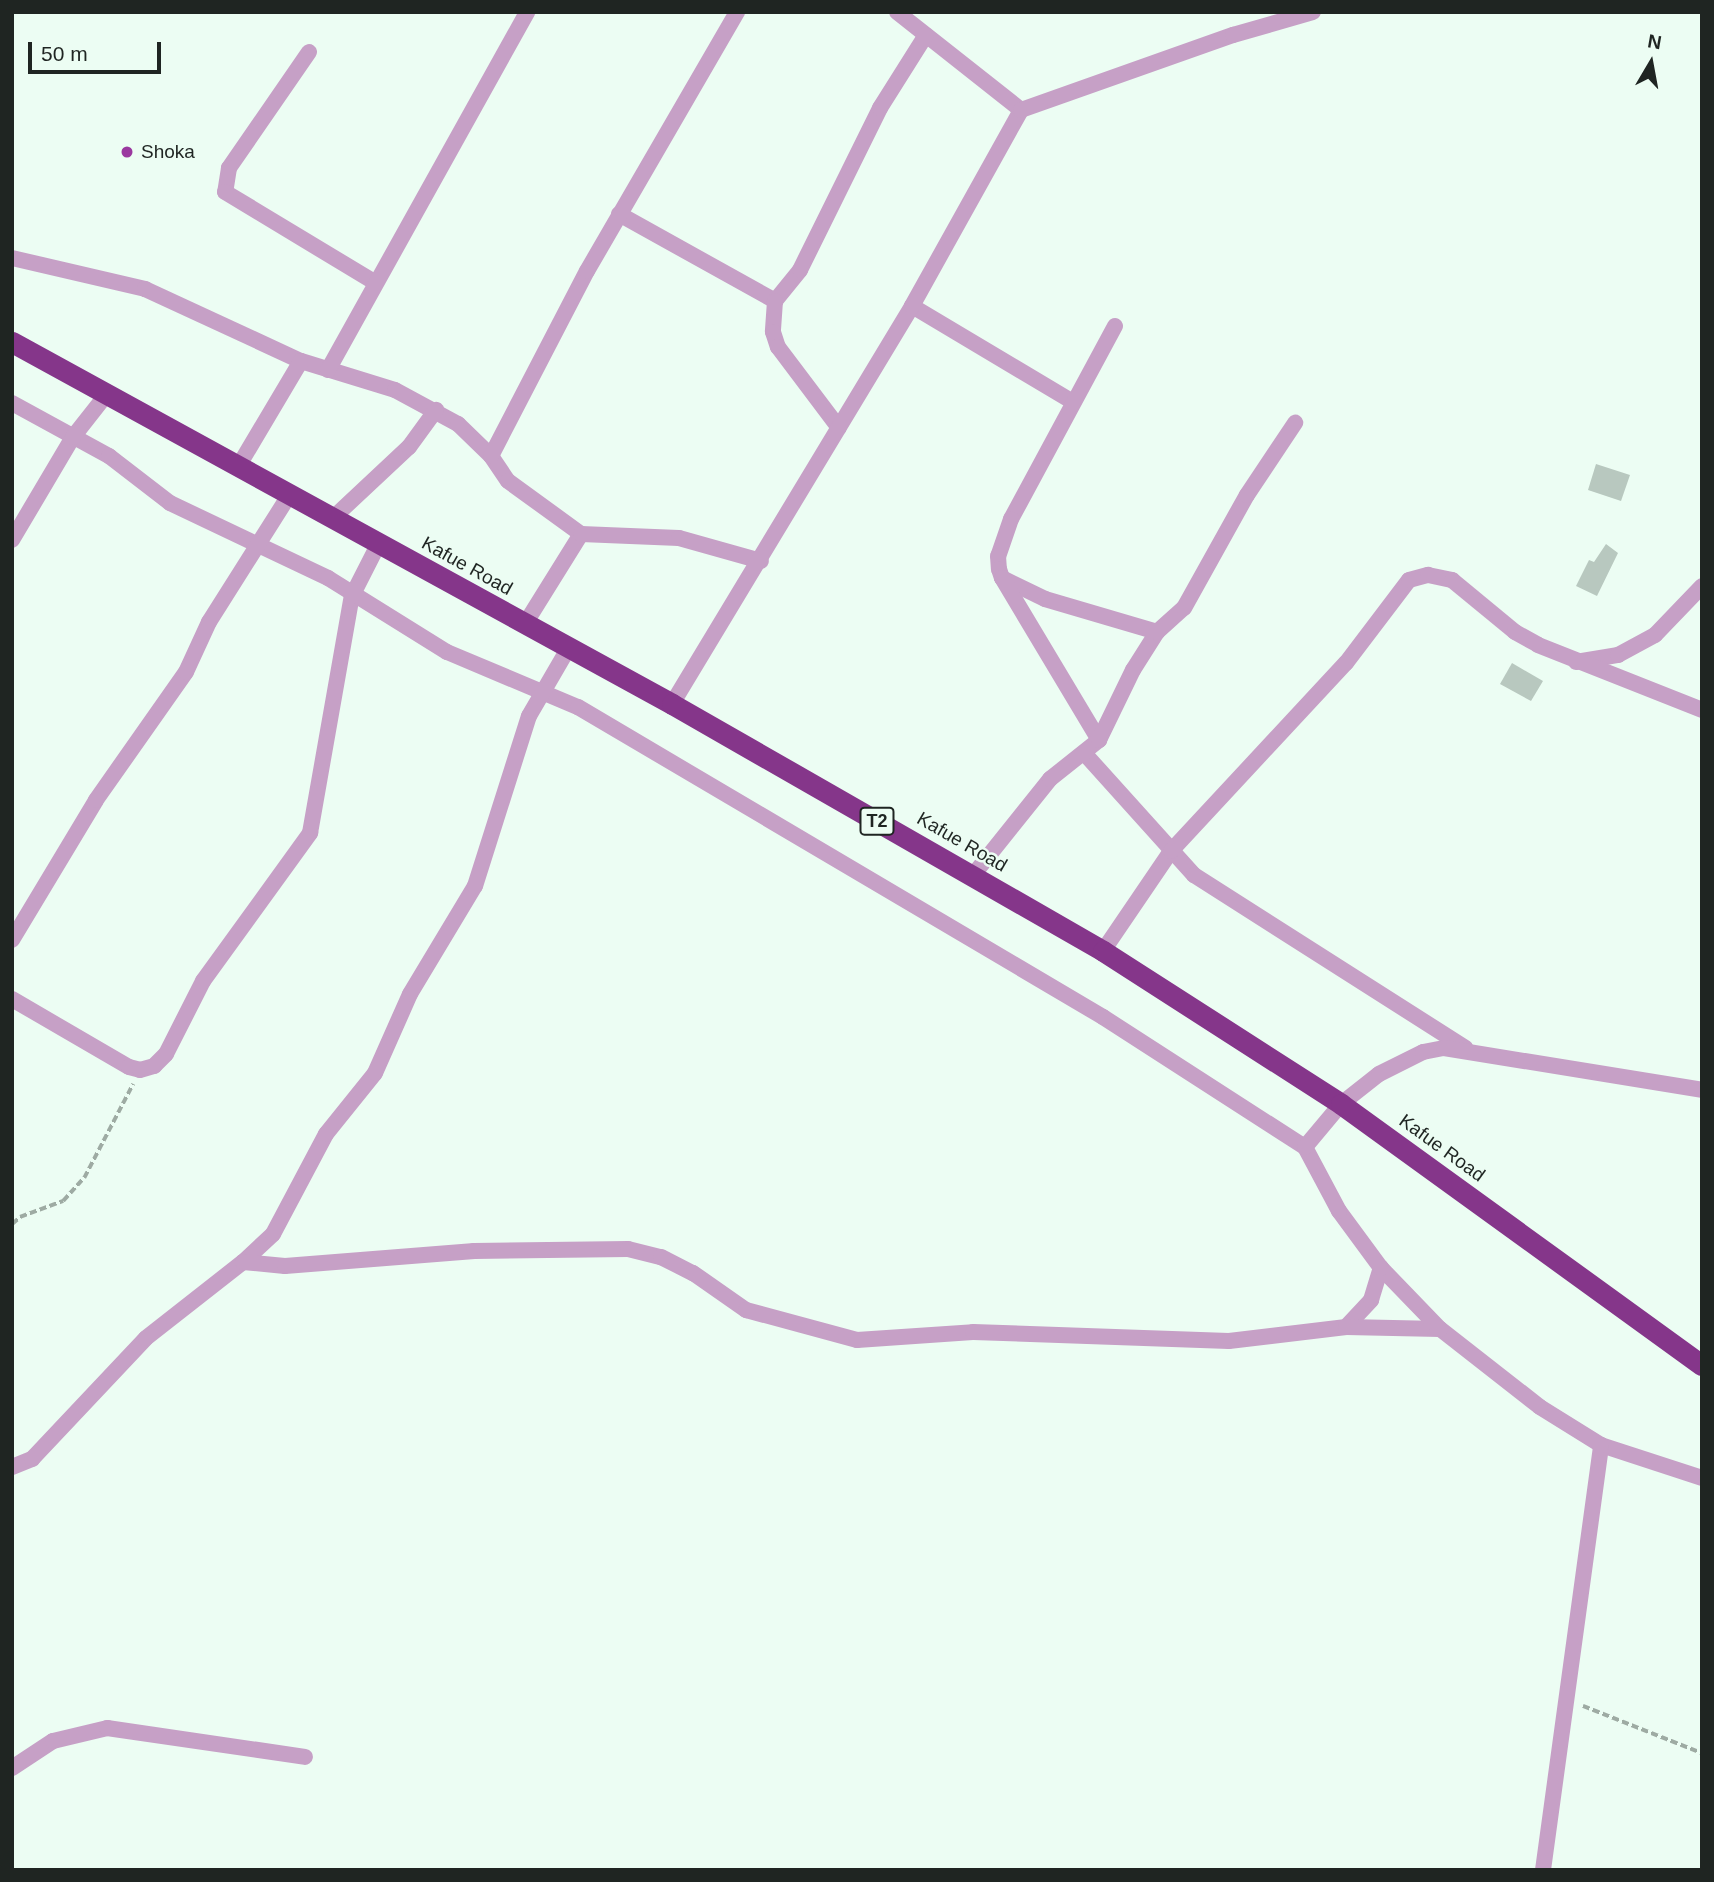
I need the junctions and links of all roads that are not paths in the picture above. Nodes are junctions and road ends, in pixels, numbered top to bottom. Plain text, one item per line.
1 (527, 12) edge
2 (737, 12) edge
3 (897, 12) edge
4 (1313, 12) edge
5 (926, 35) junction
6 (309, 52) dead end
7 (1021, 110) junction
8 (619, 214) junction
9 (12, 258) edge
10 (376, 283) junction
11 (775, 301) junction
12 (912, 306) junction
13 (1115, 326) dead end
14 (12, 342) edge
15 (301, 361) junction
16 (328, 370) junction
17 (106, 395) junction
18 (1073, 402) junction
19 (12, 403) edge
20 (436, 410) junction
21 (1295, 424) dead end
22 (839, 428) junction
23 (73, 437) junction
24 (491, 456) junction
25 (238, 467) junction
26 (290, 494) junction
27 (333, 518) junction
28 (581, 534) junction
29 (12, 540) edge
30 (379, 543) junction
31 (259, 544) junction
32 (761, 561) junction
33 (1002, 578) junction
34 (1702, 586) edge
35 (354, 592) junction
36 (525, 624) junction
37 (1157, 632) junction
38 (568, 649) junction
39 (1576, 662) junction
40 (542, 692) junction
41 (672, 704) junction
42 (1702, 710) edge
43 (1099, 740) junction
44 (1085, 754) junction
45 (1171, 851) junction
46 (974, 874) junction
47 (12, 940) edge
48 (1103, 951) junction
49 (12, 999) edge
50 (1466, 1048) junction
51 (1702, 1090) edge
52 (1341, 1104) junction
53 (1304, 1147) junction
54 (243, 1262) junction
55 (1381, 1268) junction
56 (1346, 1327) junction
57 (1440, 1329) junction
58 (1702, 1365) edge
59 (1601, 1444) junction
60 (12, 1467) edge
61 (1702, 1478) edge
62 (305, 1757) dead end
63 (12, 1768) edge
64 (1543, 1870) edge

1 - 10 street
2 - 8 street
3 - 5 street
4 - 7 street
5 - 7 street
5 - 11 street
6 - 10 street
7 - 12 street
8 - 11 street
8 - 24 street
9 - 15 street
10 - 16 street
11 - 22 street
12 - 18 street
12 - 22 street
13 - 18 street
14 - 17 highway, Kafue Road / T2
15 - 16 street
15 - 25 street
16 - 20 street
17 - 23 street
17 - 25 highway, Kafue Road / T2
18 - 33 street
19 - 23 street
20 - 24 street
20 - 27 street
21 - 37 street
22 - 32 street
23 - 29 street
23 - 31 street
24 - 28 street
25 - 26 highway, Kafue Road / T2
26 - 27 highway, Kafue Road / T2
26 - 31 street
27 - 30 highway, Kafue Road / T2
28 - 32 street
28 - 36 street
30 - 35 street
30 - 36 highway, Kafue Road / T2
31 - 35 street
31 - 47 street
32 - 41 street
33 - 37 street
33 - 43 street
34 - 39 street
35 - 40 street
35 - 49 street
36 - 38 highway, Kafue Road / T2
37 - 43 street
38 - 40 street
38 - 41 highway, Kafue Road / T2
39 - 42 street
39 - 45 street
40 - 53 street
40 - 54 street
41 - 46 highway, Kafue Road / T2
43 - 44 street
44 - 45 street
44 - 46 street
45 - 48 street
45 - 50 street
46 - 48 highway, Kafue Road / T2
48 - 52 highway, Kafue Road / T2
50 - 51 street
50 - 52 street
52 - 53 street
52 - 58 highway, Kafue Road / T2
53 - 55 street
54 - 56 street
54 - 60 street
55 - 56 street
55 - 57 street
56 - 57 street
57 - 59 street
59 - 61 street
59 - 64 street
62 - 63 street

